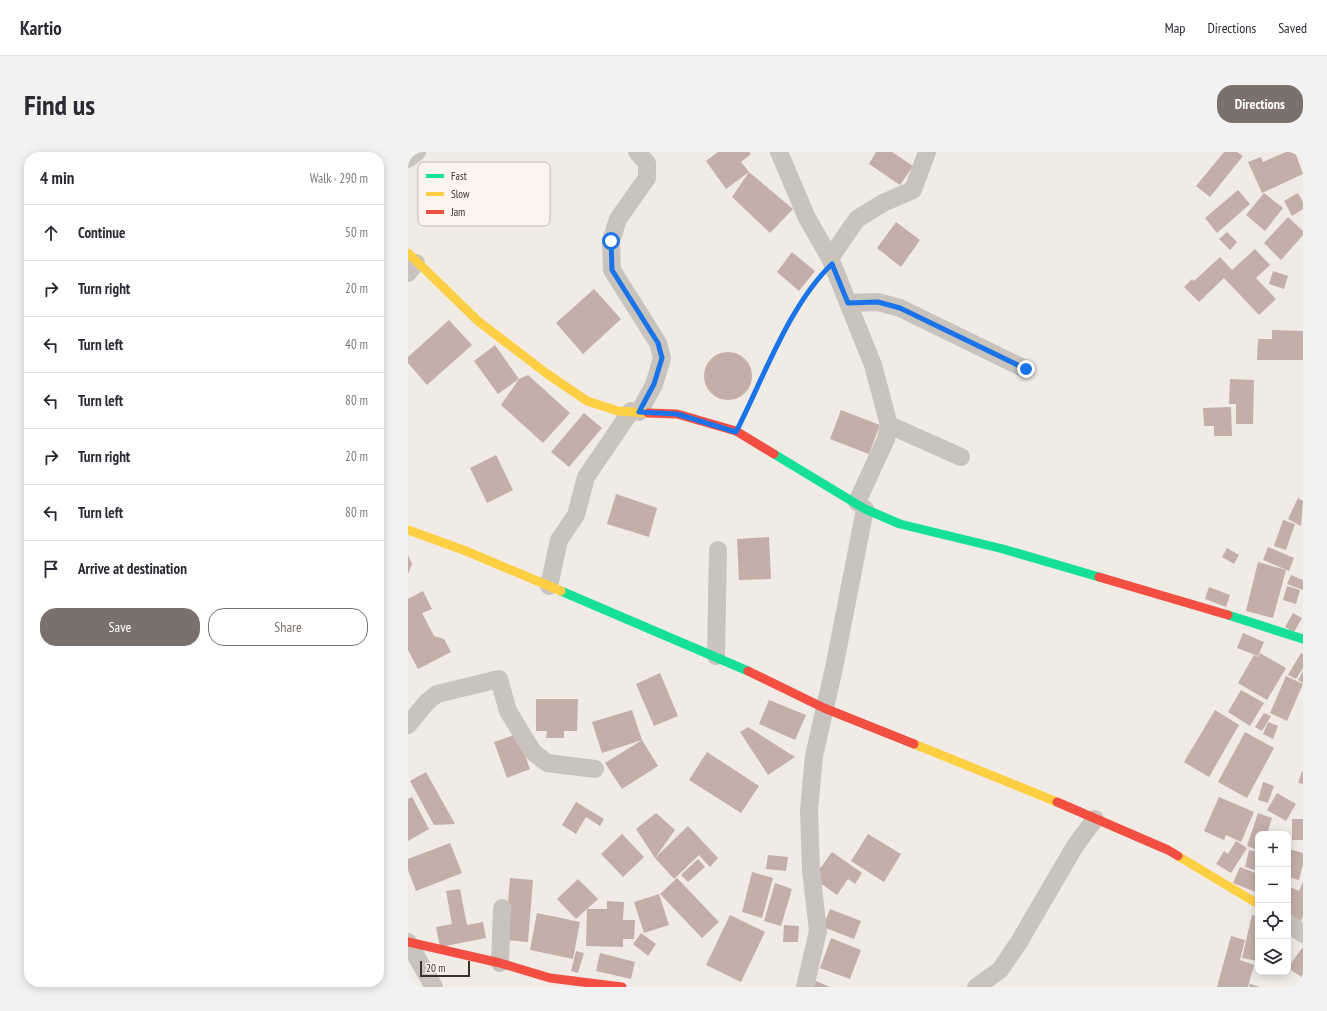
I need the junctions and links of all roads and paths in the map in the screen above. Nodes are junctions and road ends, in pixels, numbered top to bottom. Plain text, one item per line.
1 (417, 152) edge
2 (637, 152) edge
3 (779, 152) edge
4 (927, 152) edge
5 (408, 159) edge
6 (831, 261) junction
7 (411, 263) edge
8 (848, 303) junction
9 (1026, 369) dead end
10 (635, 411) junction
11 (889, 425) junction
12 (736, 432) junction
13 (961, 457) dead end
14 (861, 506) junction
15 (408, 530) edge
16 (718, 550) dead end
17 (549, 586) junction
18 (1303, 639) edge
19 (716, 656) junction
20 (824, 708) junction
21 (408, 726) edge
22 (595, 769) dead end
23 (1095, 819) junction
24 (1256, 903) edge
25 (502, 908) dead end
26 (1291, 925) edge
27 (1303, 934) edge
28 (408, 942) edge
29 (500, 963) junction
30 (547, 982) edge
31 (434, 987) edge
32 (622, 987) edge
33 (805, 987) edge
34 (976, 987) edge

1 - 5 street
2 - 10 street
3 - 6 street
4 - 6 street
6 - 8 street
6 - 12 path
7 - 10 street
8 - 9 street
8 - 11 street
10 - 12 street
10 - 17 street
11 - 13 street
11 - 14 street
12 - 14 street
14 - 18 street
14 - 20 street
15 - 17 street
16 - 19 street
17 - 19 street
19 - 20 street
20 - 23 street
20 - 33 street
21 - 22 street
23 - 24 street
23 - 34 street
25 - 29 street
26 - 27 street
28 - 29 street
28 - 31 street
29 - 30 street
30 - 32 street

